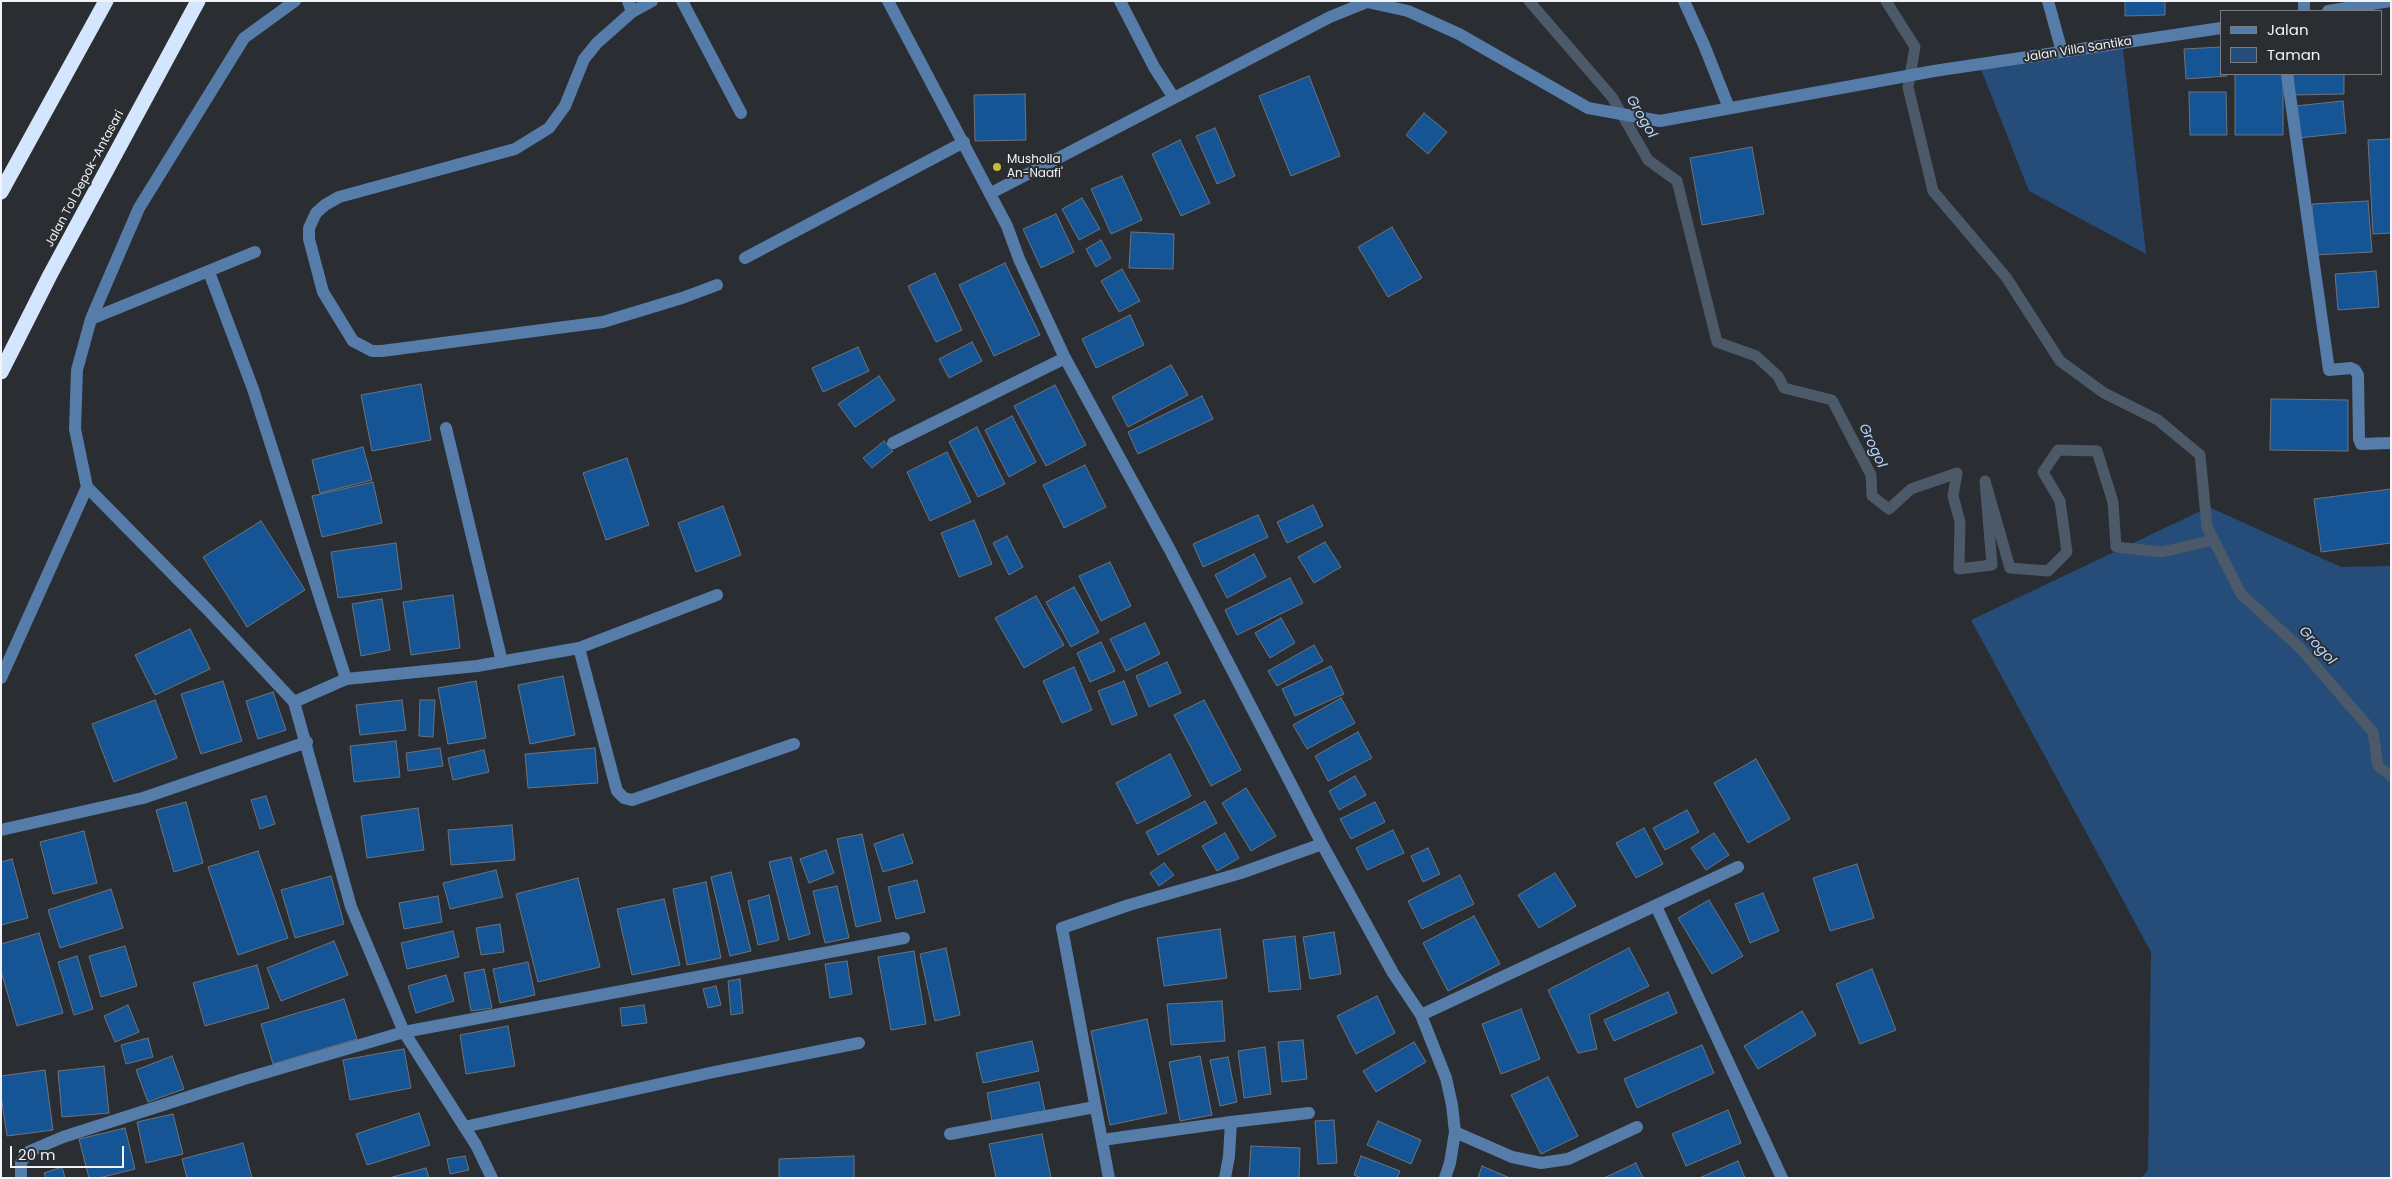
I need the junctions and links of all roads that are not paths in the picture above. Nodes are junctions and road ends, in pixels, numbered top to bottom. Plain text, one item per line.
1 (106, 1) edge
2 (198, 1) edge
3 (295, 1) edge
4 (652, 1) edge
5 (682, 1) edge
6 (888, 1) edge
7 (1120, 1) edge
8 (1684, 1) edge
9 (2048, 1) edge
10 (2390, 1) edge
11 (1366, 2) edge
12 (630, 7) edge
13 (2334, 10) edge
14 (2220, 28) edge
15 (2062, 52) junction
16 (2287, 75) edge
17 (1174, 98) junction
18 (1730, 108) junction
19 (741, 113) dead end
20 (964, 142) junction
21 (1, 192) edge
22 (991, 193) junction
23 (255, 252) dead end
24 (745, 258) dead end
25 (209, 272) junction
26 (718, 284) dead end
27 (90, 318) junction
28 (1065, 358) junction
29 (1, 372) edge
30 (446, 428) dead end
31 (893, 443) dead end
32 (2391, 443) edge
33 (87, 487) junction
34 (718, 595) dead end
35 (579, 648) junction
36 (502, 662) junction
37 (1, 678) edge
38 (346, 680) junction
39 (294, 702) junction
40 (307, 742) junction
41 (794, 744) dead end
42 (1, 830) edge
43 (1322, 844) junction
44 (1738, 867) dead end
45 (1656, 906) junction
46 (904, 938) dead end
47 (1421, 1014) junction
48 (404, 1032) junction
49 (859, 1043) dead end
50 (1095, 1107) junction
51 (1308, 1113) dead end
52 (1231, 1122) junction
53 (464, 1127) junction
54 (1637, 1127) dead end
55 (1455, 1132) junction
56 (950, 1134) dead end
57 (1102, 1140) junction
58 (21, 1178) edge
59 (492, 1178) edge
60 (1109, 1178) edge
61 (1225, 1178) edge
62 (1445, 1178) edge
63 (1782, 1178) edge

1 - 21 highway
2 - 29 highway, Jalan Tol Depok–Antasari
3 - 27 street
4 - 12 street
5 - 19 street
6 - 20 street
7 - 17 street
8 - 18 street
9 - 15 street
10 - 13 street
11 - 17 street
11 - 18 street, Jalan Villa Santika
12 - 26 street
14 - 15 street, Jalan Villa Santika
15 - 18 street, Jalan Villa Santika
16 - 32 street
17 - 22 street
20 - 22 street
20 - 24 street
22 - 28 street
23 - 25 street
25 - 27 street
25 - 38 street
27 - 33 street
28 - 31 street
28 - 43 street
30 - 36 street
33 - 37 street
33 - 39 street
34 - 35 street
35 - 36 street
35 - 41 street
36 - 38 street
38 - 39 street
39 - 40 street
40 - 42 street
40 - 48 street
43 - 47 street
43 - 50 street
44 - 45 street
45 - 47 street
45 - 63 street
46 - 48 street
47 - 55 street
48 - 53 street
48 - 58 street
49 - 53 street
50 - 56 street
50 - 57 street
51 - 52 street
52 - 57 street
52 - 61 street
53 - 59 street
54 - 55 street
55 - 62 street
57 - 60 street

